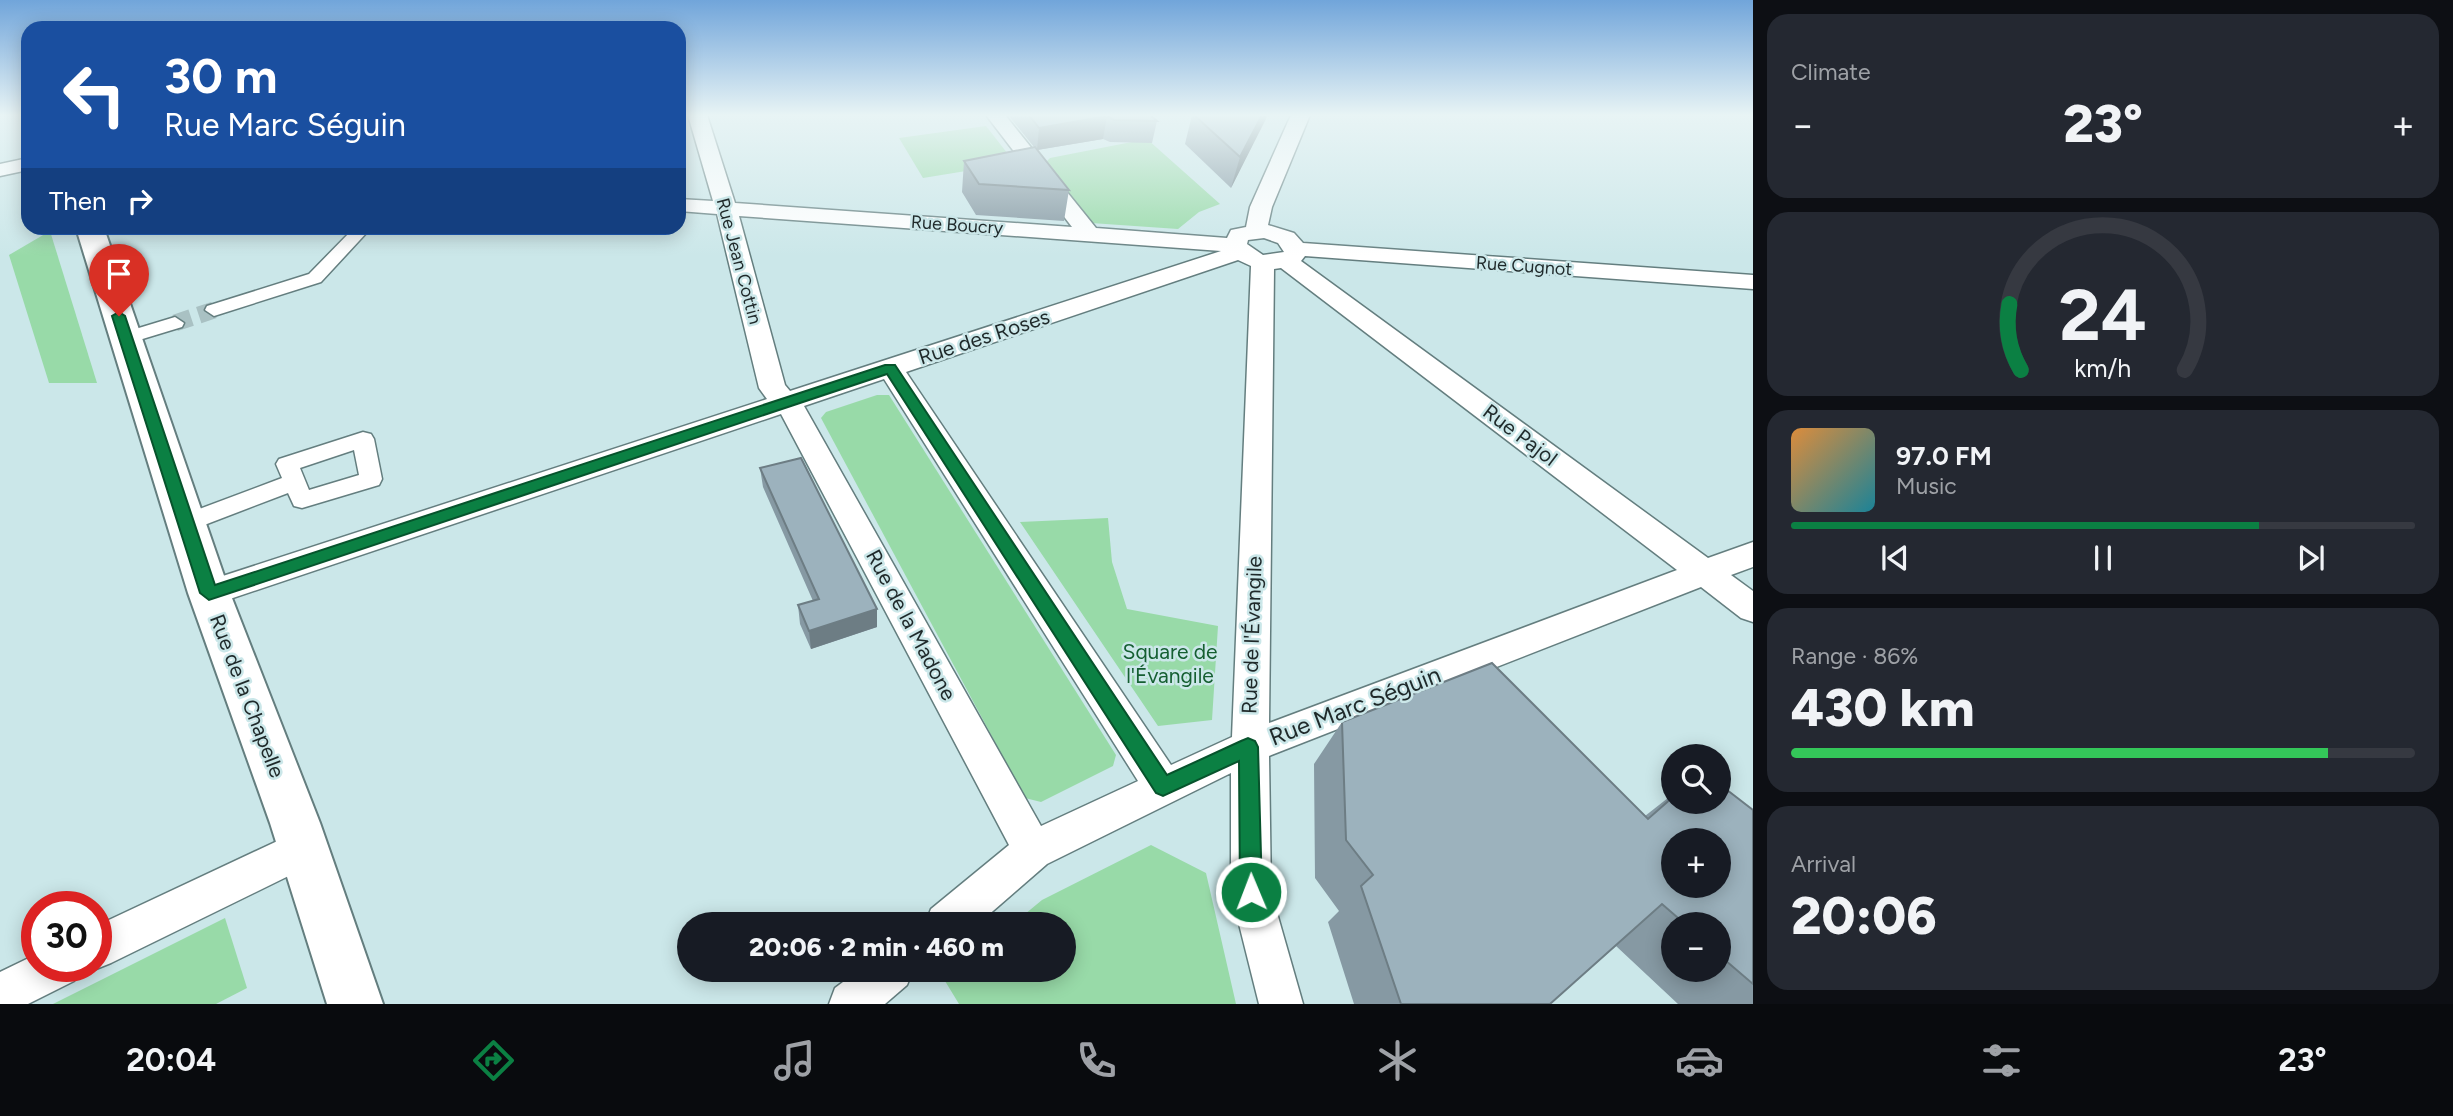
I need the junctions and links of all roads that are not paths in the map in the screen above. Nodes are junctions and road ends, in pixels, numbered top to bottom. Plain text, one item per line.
1 (711, 162) edge
2 (1032, 162) edge
3 (1281, 162) edge
4 (21, 166) edge
5 (0, 170) edge
6 (686, 206) edge
7 (726, 209) junction
8 (1090, 234) junction
9 (92, 235) edge
10 (356, 235) edge
11 (1263, 250) junction
12 (1753, 282) edge
13 (214, 310) tunnel mouth
14 (175, 323) tunnel mouth
15 (126, 338) junction
16 (890, 368) junction
17 (787, 402) junction
18 (295, 482) dead end
19 (186, 523) junction
20 (1753, 554) edge
21 (1705, 572) junction
22 (209, 593) junction
23 (1753, 609) edge
24 (1248, 747) junction
25 (1163, 786) junction
26 (303, 848) junction
27 (1033, 850) junction
28 (960, 912) edge
29 (112, 940) edge
30 (26, 982) edge
31 (878, 982) edge
32 (0, 995) edge
33 (355, 1004) edge
34 (851, 1004) edge
35 (1281, 1004) edge

1 - 7 street, Rue Jean Cottin
2 - 8 street
3 - 11 street, Rue de l'Évangile
4 - 5 street
6 - 7 street, Rue Boucry
7 - 8 street, Rue Boucry
7 - 17 street, Rue Jean Cottin
8 - 11 street, Rue Boucry
9 - 15 main road, Rue de la Chapelle
10 - 13 street
11 - 12 street, Rue Cugnot
11 - 16 street, Rue des Roses
11 - 21 street, Rue Pajol
11 - 24 street, Rue de l'Évangile
14 - 15 street
15 - 19 main road, Rue de la Chapelle
16 - 17 street, Rue des Roses
16 - 25 street
17 - 22 street, Rue des Roses
17 - 27 street, Rue de la Madone
18 - 19 street
19 - 22 main road, Rue de la Chapelle
20 - 21 street, Rue Marc Séguin
21 - 23 street, Rue Pajol
21 - 24 street, Rue Marc Séguin
22 - 26 main road, Rue de la Chapelle
24 - 25 street, Rue Marc Séguin
24 - 35 street, Rue de l'Évangile
25 - 27 street, Rue Marc Séguin
26 - 29 street
26 - 33 main road, Rue de la Chapelle
27 - 28 street, Rue Marc Séguin
30 - 32 street
31 - 34 street

